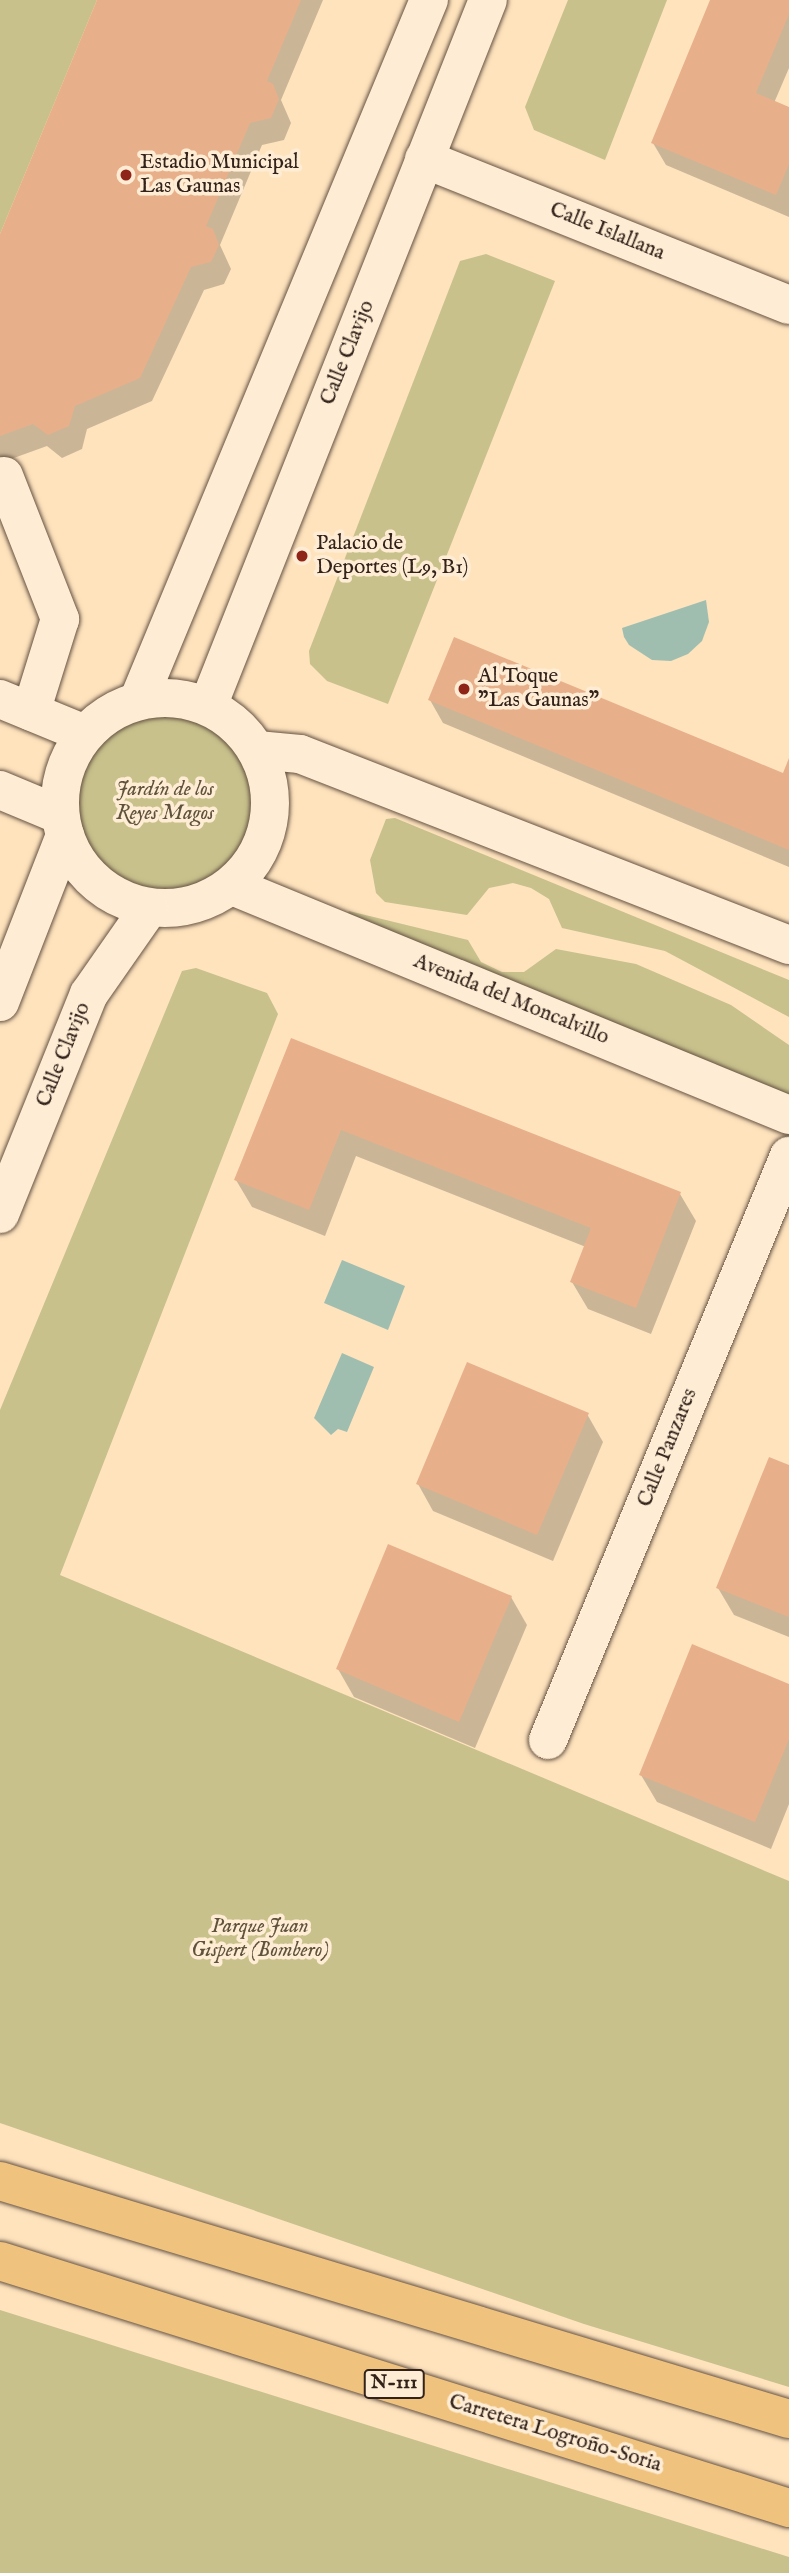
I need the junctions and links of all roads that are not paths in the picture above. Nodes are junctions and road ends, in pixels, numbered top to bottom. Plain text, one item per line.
1 (429, 0) edge
2 (488, 0) edge
3 (424, 159) junction
4 (789, 304) edge
5 (4, 476) dead end
6 (138, 701) junction
7 (16, 706) edge
8 (208, 706) junction
9 (85, 734) junction
10 (257, 750) junction
11 (0, 790) edge
12 (62, 825) junction
13 (232, 886) junction
14 (149, 908) junction
15 (789, 945) edge
16 (0, 1002) edge
17 (789, 1115) edge
18 (789, 1156) edge
19 (0, 1213) edge
20 (548, 1740) dead end
21 (0, 2181) edge
22 (0, 2261) edge
23 (789, 2419) edge
24 (789, 2508) edge

1 - 6 street
2 - 3 street, Calle Clavijo
3 - 4 street, Calle Islallana
3 - 8 street, Calle Clavijo
5 - 7 street
6 - 8 street
6 - 9 street
7 - 9 street
8 - 10 street
9 - 12 street
10 - 13 street
10 - 15 street
11 - 12 street
12 - 14 street
12 - 16 street
13 - 14 street
13 - 17 street, Avenida del Moncalvillo
14 - 19 street, Calle Clavijo
18 - 20 street, Calle Panzares
21 - 23 highway
22 - 24 highway, Carretera Logroño-Soria / N-111

